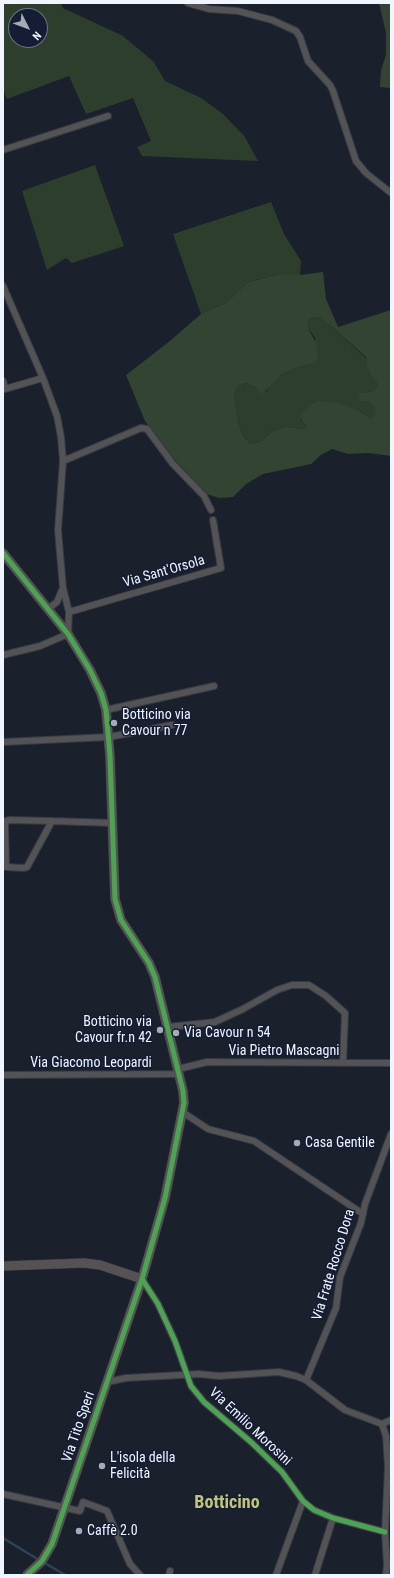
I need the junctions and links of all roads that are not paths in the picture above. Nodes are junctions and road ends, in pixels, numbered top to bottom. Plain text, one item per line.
1 (188, 3) edge
2 (108, 116) dead end
3 (3, 150) edge
4 (391, 193) edge
5 (3, 286) edge
6 (43, 378) junction
7 (3, 381) edge
8 (62, 461) junction
9 (211, 510) dead end
10 (213, 520) dead end
11 (3, 554) edge
12 (63, 588) junction
13 (48, 608) junction
14 (69, 612) junction
15 (68, 634) junction
16 (3, 655) edge
17 (214, 686) dead end
18 (106, 710) junction
19 (172, 725) dead end
20 (109, 737) junction
21 (3, 742) edge
22 (52, 821) junction
23 (113, 823) junction
24 (168, 1026) junction
25 (343, 1063) junction
26 (391, 1063) edge
27 (178, 1071) junction
28 (3, 1075) edge
29 (184, 1113) junction
30 (391, 1134) edge
31 (362, 1214) junction
32 (3, 1266) edge
33 (142, 1279) junction
34 (186, 1376) junction
35 (306, 1380) junction
36 (107, 1382) junction
37 (391, 1420) edge
38 (382, 1424) junction
39 (3, 1494) edge
40 (303, 1501) junction
41 (64, 1508) junction
42 (333, 1518) junction
43 (384, 1532) junction
44 (389, 1546) edge
45 (30, 1572) edge
46 (140, 1575) edge
47 (276, 1575) edge
48 (315, 1575) edge
49 (386, 1575) edge

1 - 4 street
2 - 3 street
5 - 6 street
6 - 7 street
6 - 8 street
8 - 9 street
8 - 12 street
10 - 14 street, Via Sant'Orsola
11 - 13 street, Via Tito Speri
12 - 13 street
12 - 14 street
13 - 15 street, Via Tito Speri
14 - 15 street
15 - 16 street
15 - 18 street, Via Tito Speri
17 - 18 street
18 - 20 street, Via Tito Speri
19 - 20 street
20 - 21 street
20 - 23 street, Via Tito Speri
22 - 22 street
22 - 23 street
23 - 24 street, Via Tito Speri
24 - 25 street
24 - 27 street, Via Tito Speri
25 - 26 street, Via Pietro Mascagni
25 - 27 street, Via Pietro Mascagni
27 - 28 street, Via Giacomo Leopardi
27 - 29 street, Via Tito Speri
29 - 31 street
29 - 33 street, Via Tito Speri
30 - 31 street, Via Frate Rocco Dora
31 - 35 street, Via Frate Rocco Dora
32 - 33 street
33 - 34 street, Via Emilio Morosini
33 - 36 street, Via Tito Speri
34 - 35 street
34 - 36 street
34 - 40 street, Via Emilio Morosini
35 - 38 street
36 - 41 street, Via Tito Speri
37 - 38 street
38 - 43 street
39 - 41 street
40 - 42 street, Via Emilio Morosini
40 - 47 street
41 - 45 street, Via Tito Speri
41 - 46 street
42 - 43 street, Via Emilio Morosini
42 - 48 street
43 - 44 street
44 - 49 street

